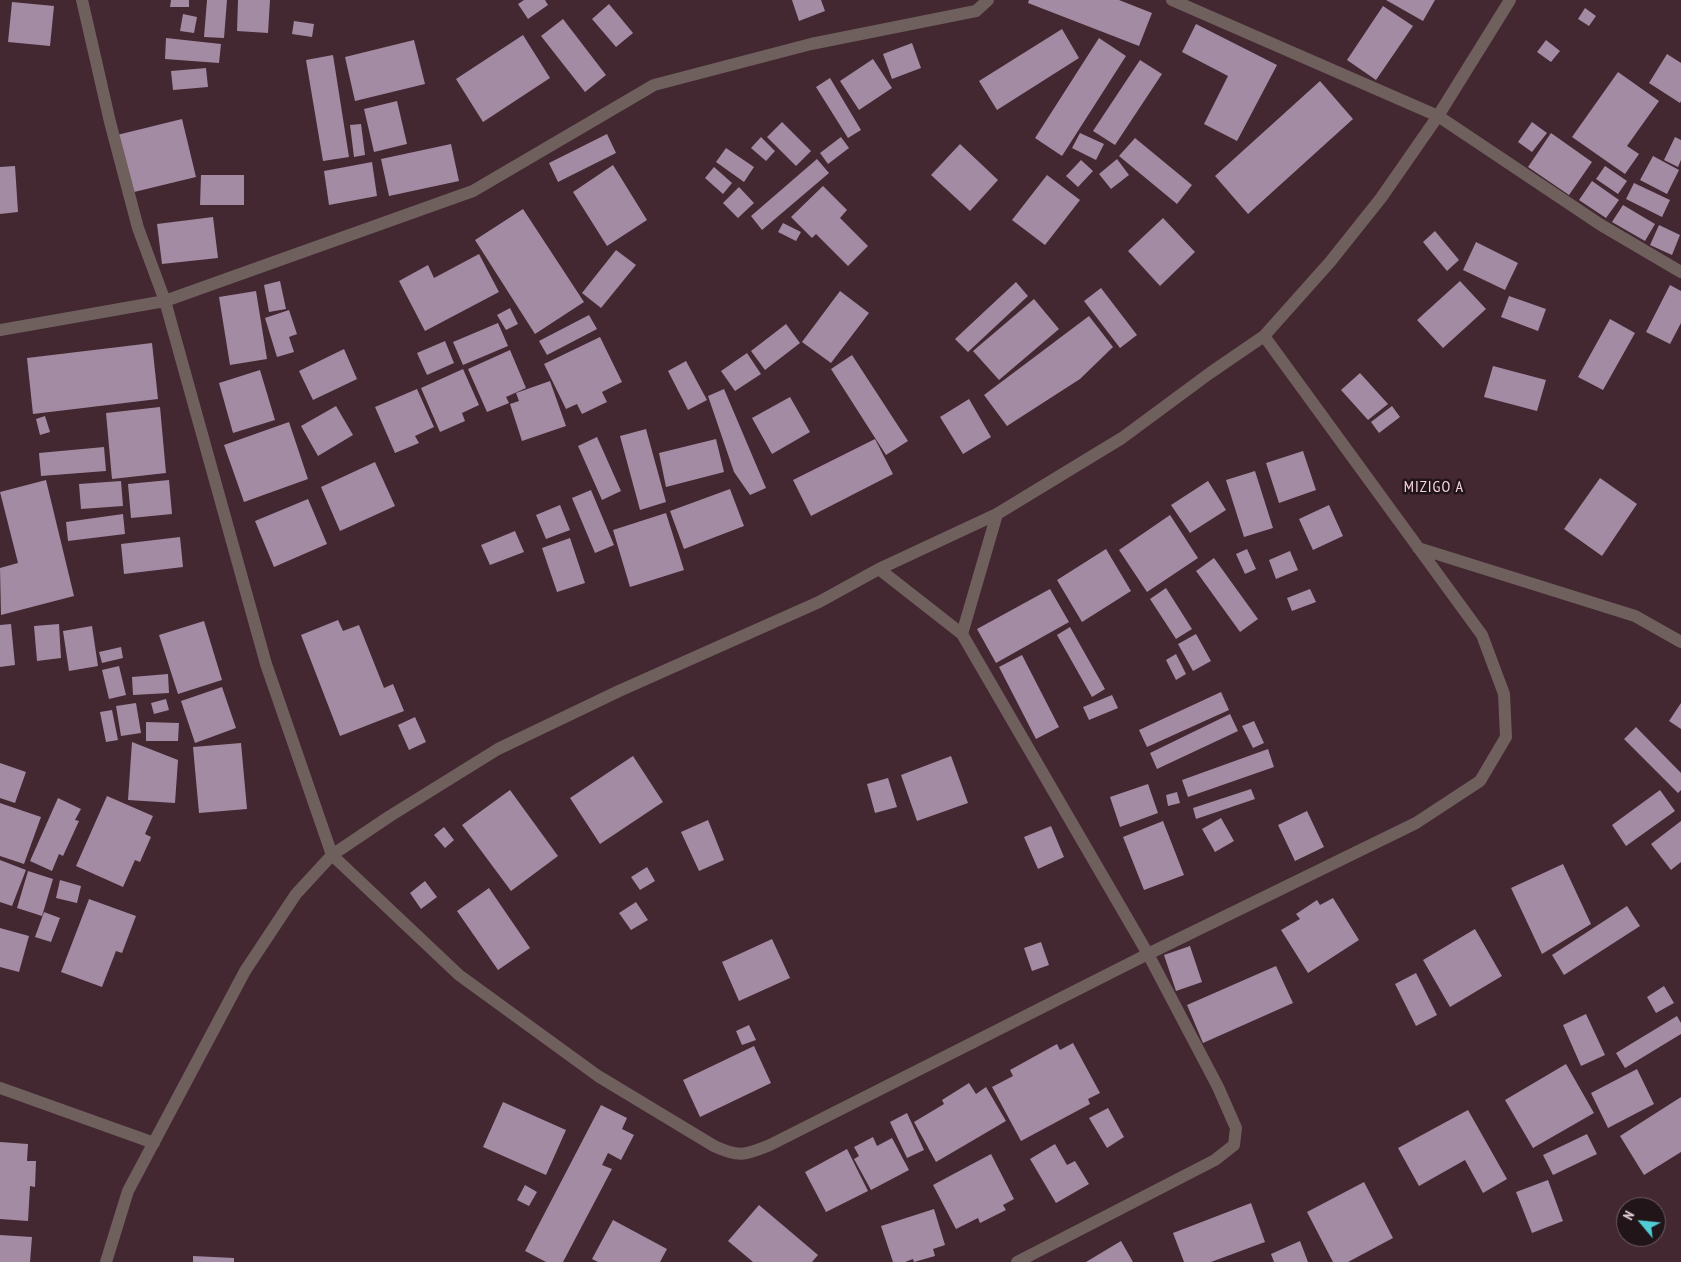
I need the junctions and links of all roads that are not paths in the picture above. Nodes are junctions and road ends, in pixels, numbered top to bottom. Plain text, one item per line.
1 (82, 0) edge
2 (988, 0) edge
3 (1172, 0) edge
4 (1510, 0) edge
5 (1438, 116) junction
6 (1681, 272) edge
7 (165, 301) junction
8 (0, 330) edge
9 (1264, 336) junction
10 (997, 514) junction
11 (1418, 548) junction
12 (879, 569) junction
13 (962, 634) junction
14 (1681, 642) edge
15 (332, 855) junction
16 (1148, 954) junction
17 (0, 1088) edge
18 (154, 1143) junction
19 (106, 1262) edge
20 (1017, 1262) edge

1 - 7 street
2 - 7 street
3 - 5 street
4 - 5 street
5 - 6 street
5 - 9 street
7 - 8 street
7 - 15 street
9 - 10 street
9 - 11 street
10 - 12 street
10 - 13 street
11 - 14 street
11 - 16 street
12 - 13 street
12 - 15 street
13 - 16 street
15 - 16 street
15 - 18 street
16 - 20 street
17 - 18 street
18 - 19 street

